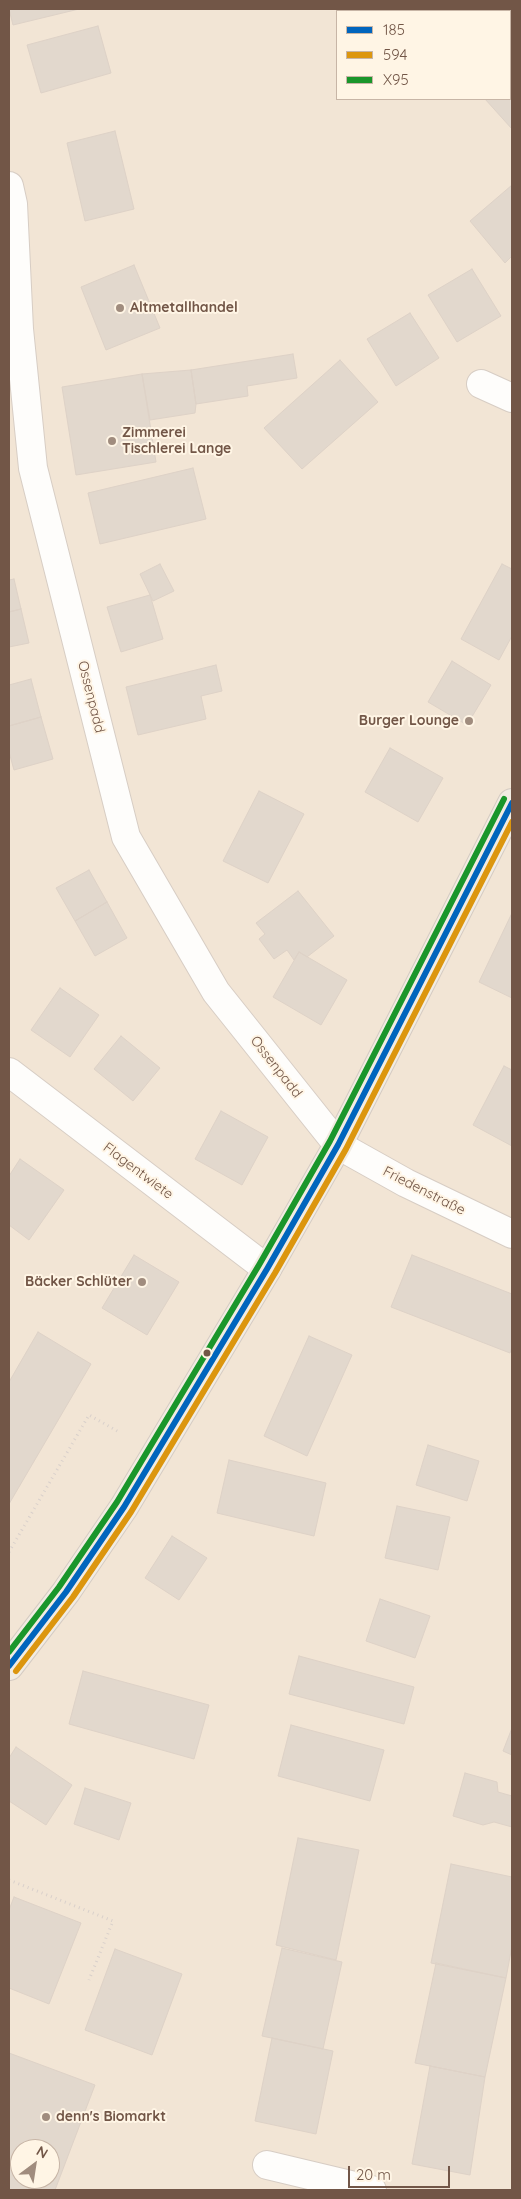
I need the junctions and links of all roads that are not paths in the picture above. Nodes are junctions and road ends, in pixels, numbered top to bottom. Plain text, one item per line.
1 (9, 186) edge
2 (481, 384) dead end
3 (512, 398) edge
4 (512, 803) edge
5 (9, 1072) edge
6 (338, 1145) junction
7 (512, 1234) edge
8 (268, 1269) junction
9 (9, 1666) edge
10 (267, 2165) dead end
11 (372, 2190) edge

1 - 6 street, Ossenpadd
2 - 3 street
4 - 6 main road
5 - 8 street, Flagentwiete
6 - 7 street, Friedenstraße
6 - 8 main road
8 - 9 main road
10 - 11 street

